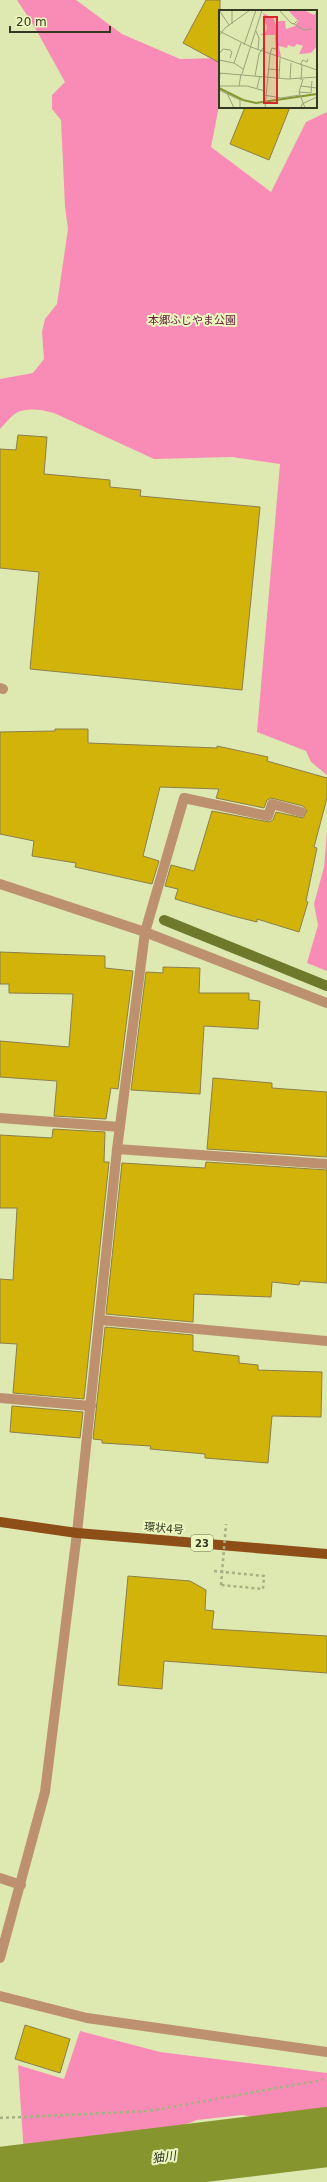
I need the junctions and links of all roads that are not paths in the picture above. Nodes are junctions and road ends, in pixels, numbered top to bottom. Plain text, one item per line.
1 (301, 812) dead end
2 (0, 884) edge
3 (145, 932) junction
4 (327, 1003) edge
5 (0, 1118) edge
6 (120, 1127) junction
7 (117, 1150) junction
8 (327, 1164) edge
9 (100, 1320) junction
10 (327, 1341) edge
11 (0, 1398) edge
12 (91, 1406) junction
13 (0, 1522) edge
14 (77, 1533) junction
15 (327, 1554) edge
16 (0, 1878) edge
17 (20, 1885) junction
18 (0, 1958) edge
19 (0, 1996) edge
20 (327, 2052) edge

1 - 3 street
2 - 3 street
3 - 4 street
3 - 6 street
5 - 6 street
6 - 7 street
7 - 8 street
7 - 9 street
9 - 10 street
9 - 12 street
11 - 12 street
12 - 14 street
13 - 14 main road, 環状4号 / 23
14 - 15 main road, 環状4号 / 23
14 - 17 street
16 - 17 street
17 - 18 street
19 - 20 street

